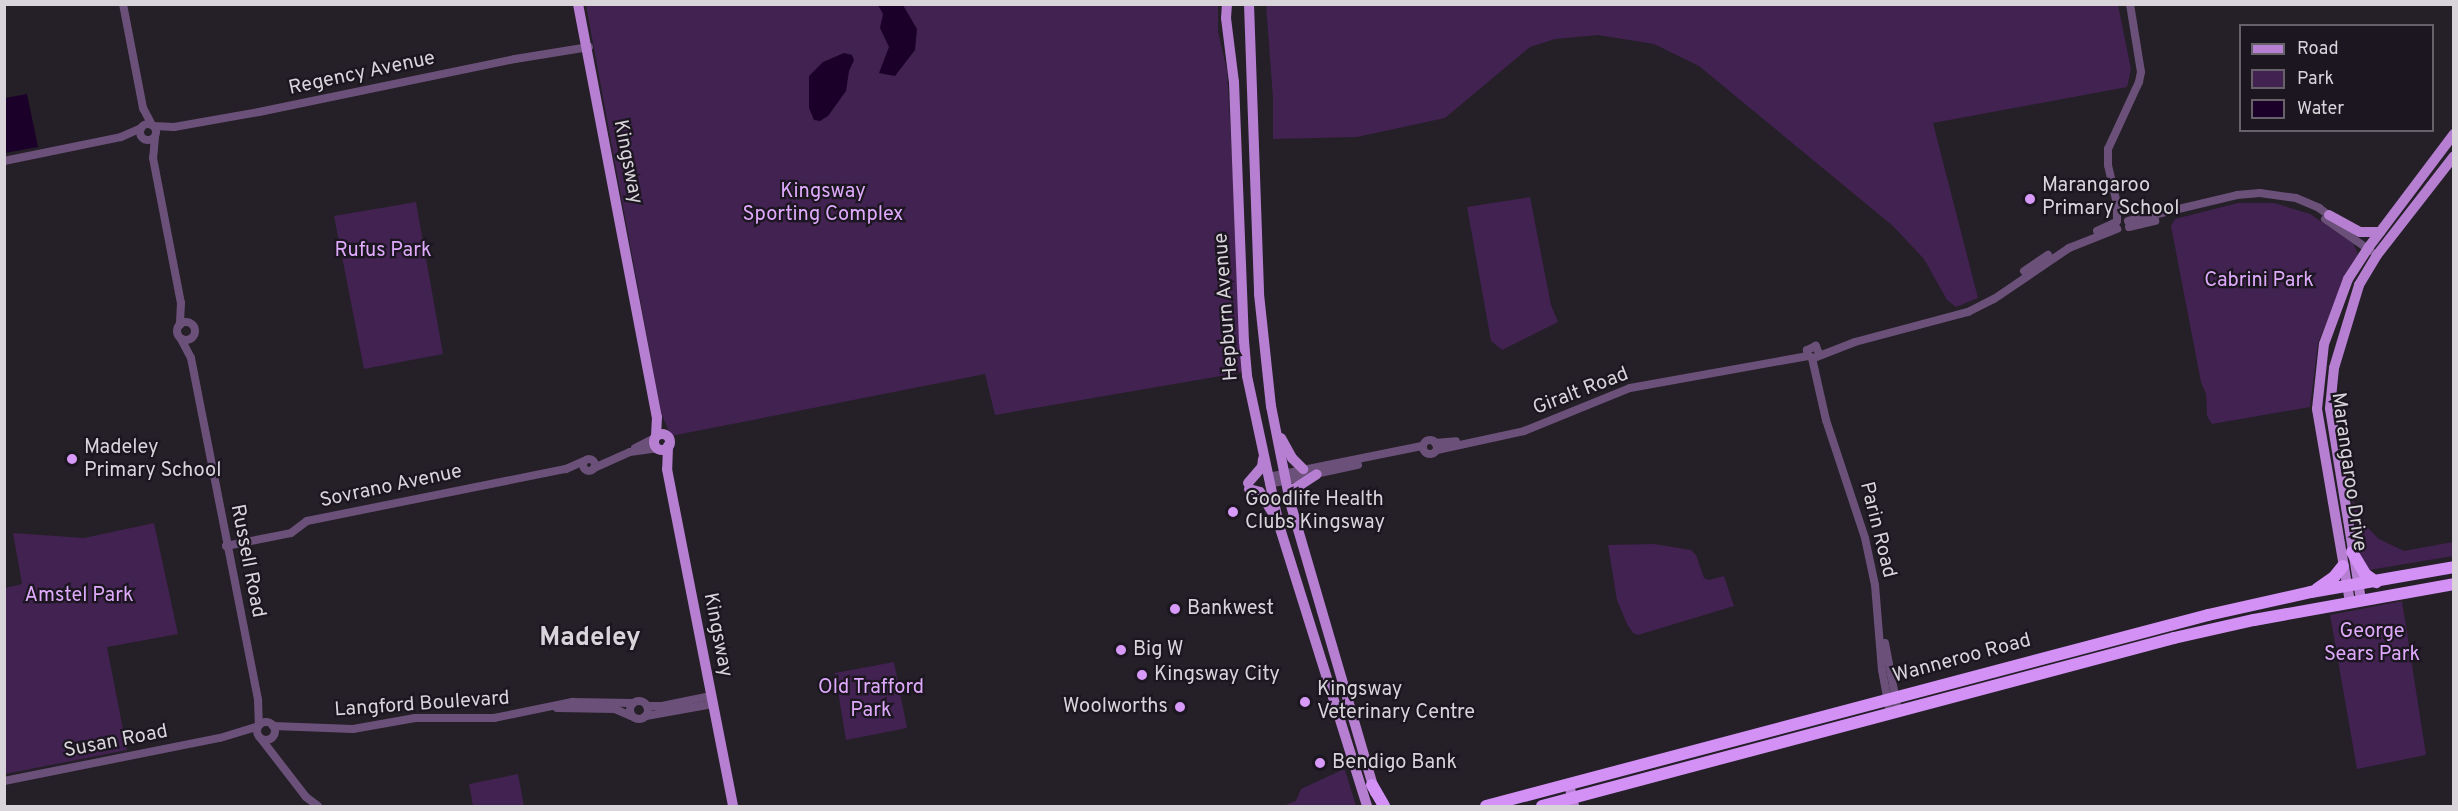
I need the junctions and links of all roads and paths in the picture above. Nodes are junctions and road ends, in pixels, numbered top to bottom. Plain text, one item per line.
1 (123, 4) edge
2 (1227, 4) edge
3 (1249, 4) edge
4 (2128, 4) edge
5 (578, 5) edge
6 (587, 45) junction
7 (143, 108) junction
8 (153, 125) junction
9 (141, 127) junction
10 (174, 127) junction
11 (2454, 134) edge
12 (155, 136) junction
13 (121, 137) junction
14 (143, 139) junction
15 (2454, 156) edge
16 (153, 158) junction
17 (4, 161) edge
18 (2117, 204) junction
19 (2329, 215) junction
20 (2128, 222) junction
21 (2117, 224) junction
22 (2380, 232) junction
23 (2373, 250) junction
24 (181, 303) junction
25 (190, 324) junction
26 (180, 325) junction
27 (193, 336) junction
28 (181, 339) junction
29 (1813, 354) junction
30 (191, 358) junction
31 (1275, 427) junction
32 (660, 442) junction
33 (1423, 449) junction
34 (1263, 454) junction
35 (1303, 469) junction
36 (1317, 474) junction
37 (1284, 476) junction
38 (1268, 480) junction
39 (1290, 502) junction
40 (1279, 525) junction
41 (226, 546) junction
42 (2352, 552) junction
43 (2343, 566) junction
44 (2454, 567) edge
45 (2376, 582) junction
46 (2454, 584) edge
47 (2352, 586) junction
48 (2311, 592) junction
49 (2355, 601) junction
50 (1890, 698) junction
51 (258, 700) junction
52 (712, 700) junction
53 (632, 703) junction
54 (647, 706) junction
55 (548, 708) junction
56 (1894, 712) junction
57 (631, 716) junction
58 (646, 716) junction
59 (258, 726) junction
60 (268, 733) junction
61 (234, 734) junction
62 (4, 781) edge
63 (1372, 785) junction
64 (1566, 785) junction
65 (306, 796) junction
66 (1570, 803) edge
67 (310, 807) edge
68 (318, 807) edge
69 (733, 807) edge
70 (1367, 807) edge
71 (1378, 807) edge
72 (1384, 807) edge
73 (1486, 807) edge
74 (1542, 807) edge

1 - 7 street
2 - 34 main road, Hepburn Avenue
3 - 31 main road, Hepburn Avenue
4 - 18 street
5 - 6 main road, Kingsway
6 - 10 street, Regency Avenue
6 - 32 main road, Kingsway
7 - 8 street
7 - 9 street
8 - 9 street, Regency Avenue
8 - 10 street, Regency Avenue
8 - 12 street
9 - 13 street
9 - 14 street
10 - 12 street, Regency Avenue
11 - 22 main road, Marangaroo Drive
12 - 14 street, Regency Avenue
12 - 16 street
13 - 14 street
13 - 17 street
14 - 16 street
15 - 23 main road, Marangaroo Drive
16 - 24 street
18 - 20 street
18 - 21 street
19 - 20 street
19 - 22 main road
19 - 23 street
20 - 21 street, Giralt Road
20 - 23 street
21 - 29 street, Giralt Road
22 - 23 main road, Marangaroo Drive
23 - 42 main road, Marangaroo Drive
23 - 43 main road, Marangaroo Drive
24 - 25 street
24 - 26 street
25 - 26 street
25 - 27 street
26 - 28 street
27 - 28 street
27 - 30 street, Russell Road
28 - 30 street, Russell Road
29 - 33 street, Giralt Road
29 - 50 street, Parin Road
30 - 41 street, Russell Road
31 - 35 main road
31 - 37 main road, Hepburn Avenue
32 - 41 street, Sovrano Avenue
32 - 52 main road, Kingsway
33 - 35 street
33 - 36 street
34 - 38 main road, Hepburn Avenue
34 - 40 main road
35 - 37 street
36 - 37 street
36 - 39 main road
37 - 38 street
37 - 39 main road, Hepburn Avenue
38 - 40 main road, Hepburn Avenue
39 - 63 main road, Hepburn Avenue
40 - 70 main road, Hepburn Avenue
41 - 51 street, Russell Road
42 - 45 highway
42 - 47 main road, Marangaroo Drive
43 - 47 main road, Marangaroo Drive
43 - 48 highway
44 - 45 highway, Wanneroo Road
45 - 47 highway, Wanneroo Road
46 - 49 highway, Wanneroo Road
47 - 48 highway, Wanneroo Road
47 - 49 main road, Marangaroo Drive
48 - 50 highway, Wanneroo Road
49 - 56 highway, Wanneroo Road
50 - 56 street, Parin Road
50 - 64 highway, Wanneroo Road
51 - 59 street, Russell Road
51 - 60 street, Russell Road
52 - 54 street
52 - 58 street
52 - 69 main road, Kingsway
53 - 54 street
53 - 55 street, Langford Boulevard
53 - 57 street
54 - 58 street
55 - 57 street, Langford Boulevard
55 - 60 street, Langford Boulevard
56 - 66 highway, Wanneroo Road
57 - 58 street
59 - 60 street, Russell Road
59 - 60 street, Langford Boulevard
59 - 61 street, Susan Road
60 - 61 street, Susan Road
60 - 65 street
61 - 62 street, Susan Road
63 - 71 main road, Hepburn Avenue
63 - 72 highway
64 - 66 main road
64 - 73 highway, Wanneroo Road
65 - 67 street
65 - 68 street
66 - 74 highway, Wanneroo Road

